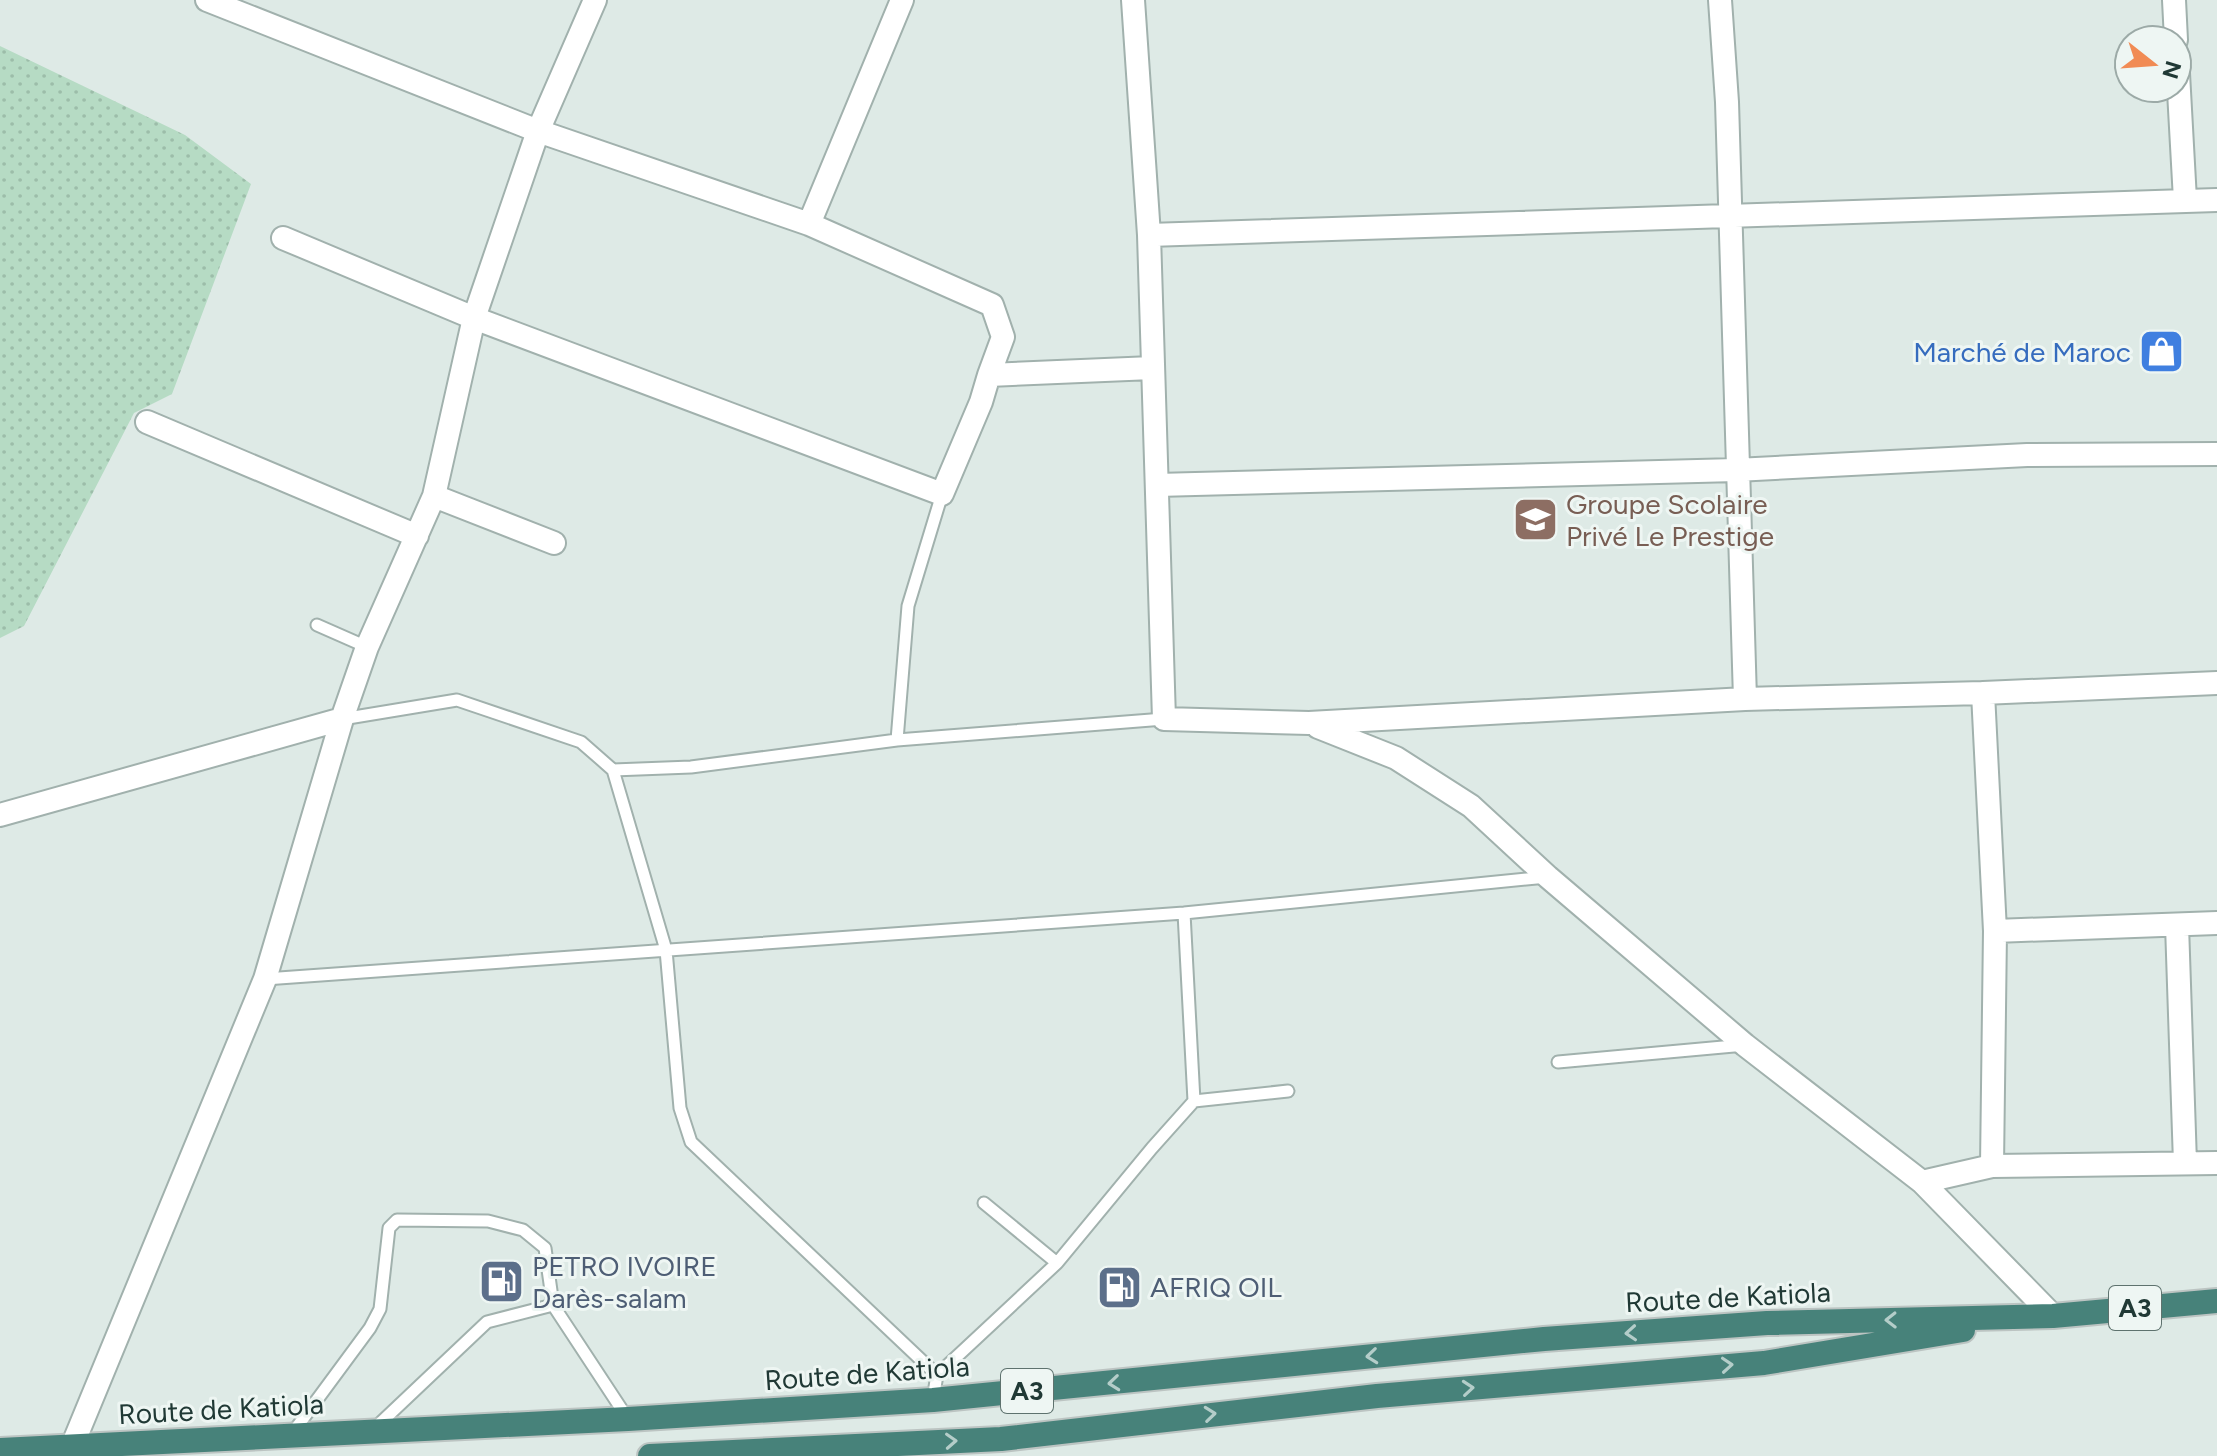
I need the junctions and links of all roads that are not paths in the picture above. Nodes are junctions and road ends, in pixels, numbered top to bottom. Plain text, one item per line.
1 (207, 0) edge
2 (595, 0) edge
3 (902, 0) edge
4 (1133, 0) edge
5 (1720, 0) edge
6 (2174, 0) edge
7 (2175, 24) edge
8 (2180, 104) edge
9 (538, 131) junction
10 (2185, 200) junction
11 (2217, 200) edge
12 (1730, 214) junction
13 (809, 224) junction
14 (1149, 235) junction
15 (283, 238) dead end
16 (474, 318) junction
17 (1152, 368) junction
18 (989, 375) junction
19 (147, 422) dead end
20 (2217, 454) edge
21 (1736, 470) junction
22 (1157, 485) junction
23 (942, 494) junction
24 (434, 496) junction
25 (417, 536) junction
26 (554, 543) dead end
27 (317, 625) dead end
28 (367, 647) junction
29 (2217, 683) edge
30 (1983, 693) junction
31 (1745, 699) junction
32 (342, 719) junction
33 (1164, 719) junction
34 (1309, 723) junction
35 (897, 740) junction
36 (613, 770) junction
37 (0, 815) edge
38 (1548, 877) junction
39 (1184, 913) junction
40 (2217, 923) edge
41 (2177, 925) junction
42 (1995, 931) junction
43 (666, 950) junction
44 (265, 979) junction
45 (1745, 1045) junction
46 (1558, 1062) dead end
47 (1288, 1091) dead end
48 (1194, 1101) junction
49 (2185, 1163) junction
50 (2217, 1163) edge
51 (1992, 1166) junction
52 (1922, 1182) junction
53 (984, 1203) dead end
54 (1057, 1263) junction
55 (2217, 1301) edge
56 (553, 1305) junction
57 (2053, 1316) junction
58 (937, 1375) junction
59 (933, 1400) junction
60 (628, 1419) junction
61 (373, 1431) junction
62 (290, 1436) junction
63 (0, 1450) edge
64 (70, 1451) edge
65 (650, 1456) edge

1 - 9 street
2 - 9 street
3 - 13 street
4 - 14 street
5 - 12 street
6 - 7 street
8 - 10 street
9 - 13 street
9 - 16 street
10 - 11 street
10 - 12 street
12 - 14 street
12 - 21 street
13 - 18 street
14 - 17 street
15 - 16 street
16 - 23 street
16 - 24 street
17 - 18 street
17 - 22 street
18 - 23 street
19 - 25 street
20 - 21 street
21 - 22 street
21 - 31 street
22 - 33 street
23 - 35 lane
24 - 25 street
24 - 26 street
25 - 28 street
27 - 28 lane
28 - 32 street
29 - 30 street
30 - 31 street
30 - 42 street
31 - 34 street
32 - 36 lane
32 - 37 street
32 - 44 street
33 - 34 street
33 - 35 lane
34 - 38 street
35 - 36 lane
36 - 43 lane
38 - 39 lane
38 - 45 street
39 - 43 lane
39 - 48 lane
40 - 41 street
41 - 42 street
41 - 49 street
42 - 51 street
43 - 44 lane
43 - 58 lane
44 - 64 street
45 - 46 lane
45 - 52 street
47 - 48 lane
48 - 54 lane
49 - 50 street
49 - 51 street
51 - 52 street
52 - 57 street
53 - 54 lane
54 - 58 lane
55 - 57 highway, A3
56 - 60 lane
56 - 61 lane
56 - 62 lane
57 -> 59 highway, Route de Katiola / A3
65 -> 57 highway, A3
58 - 59 lane
59 - 60 highway, Route de Katiola / A3
60 - 61 highway, Route de Katiola / A3
61 - 62 highway, Route de Katiola / A3
62 - 64 highway, Route de Katiola / A3
63 - 64 highway, Route de Katiola / A3

